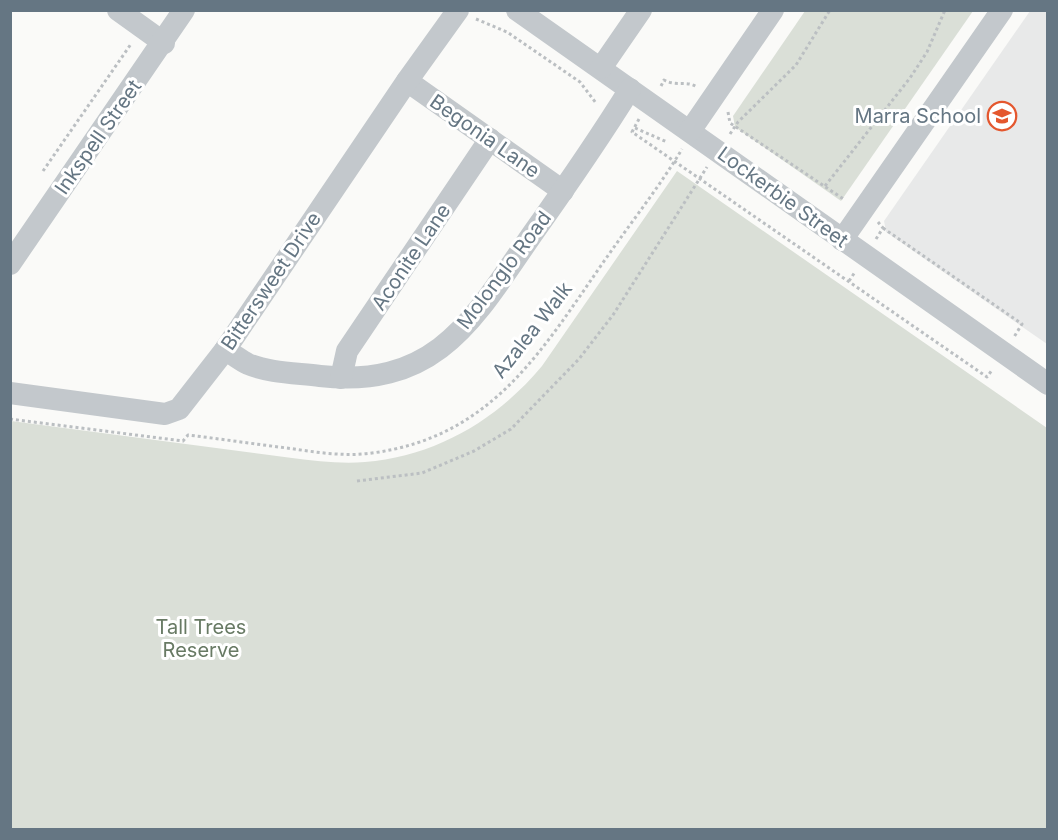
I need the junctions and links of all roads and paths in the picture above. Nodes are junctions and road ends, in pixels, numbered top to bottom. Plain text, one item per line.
1 (118, 10) edge
2 (184, 10) edge
3 (458, 10) edge
4 (517, 10) edge
5 (641, 10) edge
6 (772, 10) edge
7 (830, 10) edge
8 (945, 10) edge
9 (1002, 10) edge
10 (143, 28) junction
11 (164, 43) junction
12 (601, 68) junction
13 (407, 81) junction
14 (630, 89) junction
15 (690, 131) junction
16 (490, 140) junction
17 (718, 151) junction
18 (43, 171) dead end
19 (825, 186) dead end
20 (563, 191) junction
21 (842, 240) junction
22 (10, 264) edge
23 (225, 350) junction
24 (341, 378) junction
25 (1047, 384) edge
26 (10, 393) edge
27 (10, 419) edge
28 (357, 481) dead end

1 - 10 street
2 - 11 street, Inkspell Street
3 - 13 street, Bittersweet Drive
4 - 12 street, Lockerbie Street
5 - 12 street
6 - 15 street
7 - 17 path
8 - 19 path
9 - 21 street
10 - 11 street
10 - 18 path
11 - 22 street, Inkspell Street
12 - 14 street, Lockerbie Street
13 - 16 street, Begonia Lane
13 - 23 street, Bittersweet Drive
14 - 15 street, Lockerbie Street
14 - 20 street, Molonglo Road
15 - 17 street, Lockerbie Street
15 - 27 path, Azalea Walk
16 - 20 street, Begonia Lane
16 - 24 street, Aconite Lane
17 - 21 street, Lockerbie Street
17 - 28 path
20 - 24 street, Molonglo Road
21 - 25 street, Lockerbie Street
23 - 24 street, Molonglo Road
23 - 26 street, Bittersweet Drive

